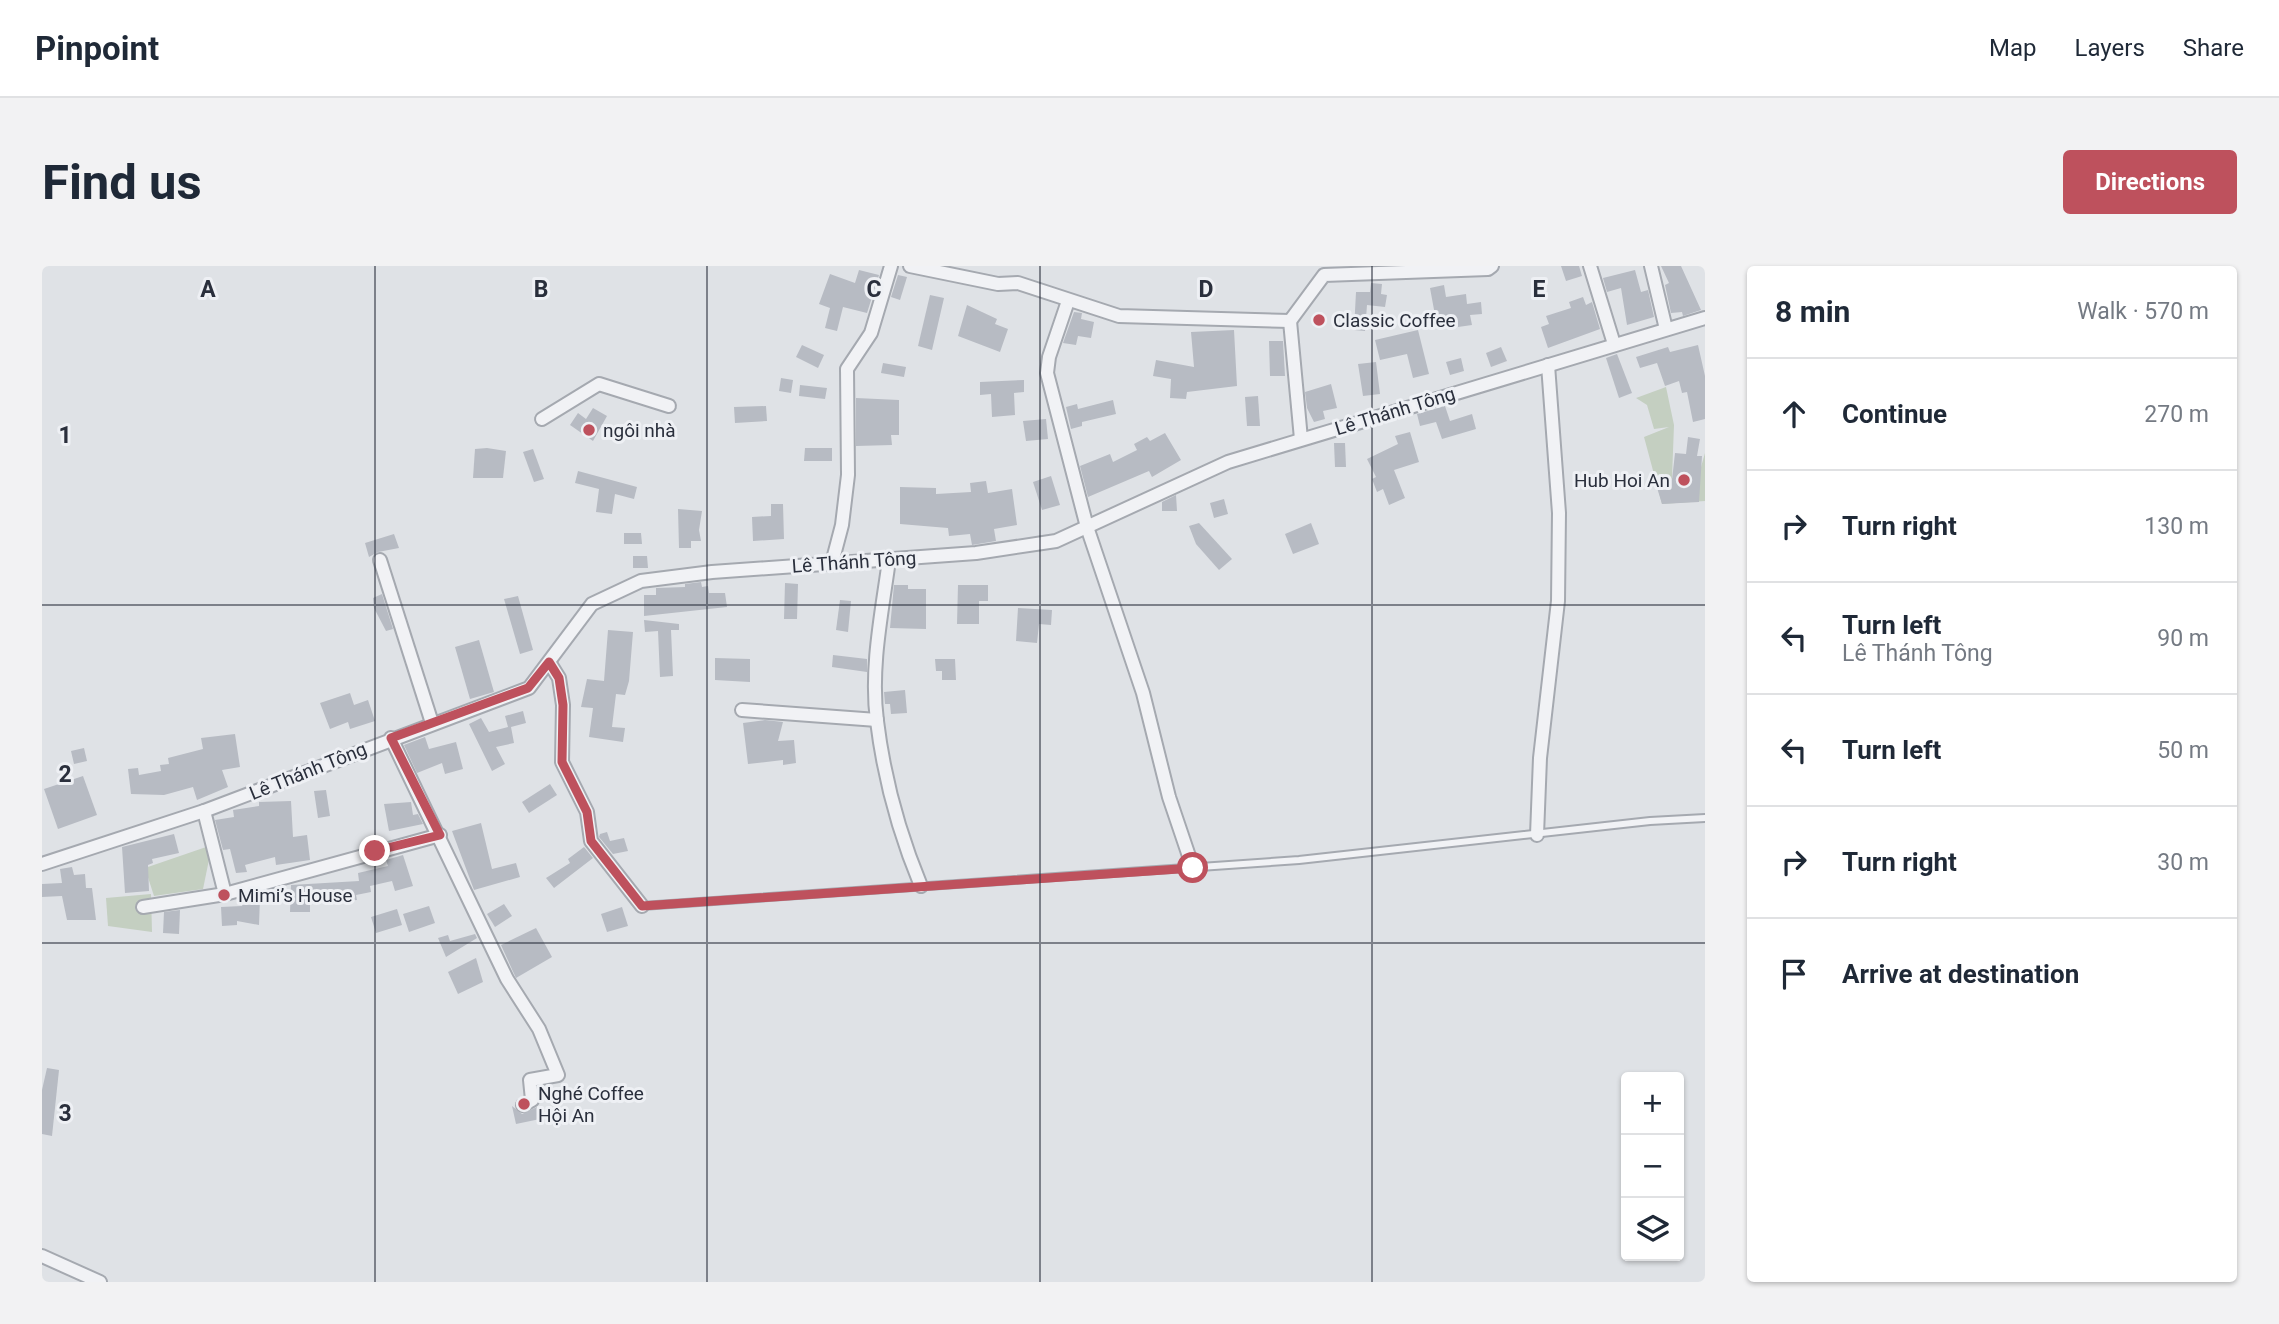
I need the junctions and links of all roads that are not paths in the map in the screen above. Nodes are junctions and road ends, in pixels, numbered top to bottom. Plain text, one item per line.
1 (891, 266) edge
2 (909, 266) edge
3 (1492, 266) edge
4 (1590, 266) edge
5 (1651, 266) edge
6 (1068, 301) junction
7 (1704, 319) edge
8 (1290, 321) junction
9 (1666, 329) junction
10 (1614, 344) junction
11 (1548, 365) junction
12 (668, 407) dead end
13 (542, 419) dead end
14 (1301, 439) junction
15 (1087, 527) junction
16 (380, 560) dead end
17 (888, 560) junction
18 (832, 563) junction
19 (549, 662) junction
20 (742, 710) dead end
21 (877, 720) junction
22 (432, 723) junction
23 (391, 738) junction
24 (205, 811) junction
25 (1705, 818) edge
26 (440, 835) junction
27 (1537, 835) junction
28 (42, 864) edge
29 (1193, 868) junction
30 (921, 886) junction
31 (225, 894) junction
32 (642, 906) joint
33 (143, 907) dead end
34 (523, 1105) dead end
35 (42, 1256) edge
36 (100, 1282) edge

1 - 18 street
2 - 6 street
3 - 8 street
4 - 10 street
5 - 9 street
6 - 8 street
6 - 15 street
7 - 9 street, Lê Thánh Tông
8 - 14 street
9 - 10 street, Lê Thánh Tông
10 - 11 street, Lê Thánh Tông
11 - 14 street, Lê Thánh Tông
11 - 27 street
12 - 13 street
14 - 15 street, Lê Thánh Tông
15 - 17 street, Lê Thánh Tông
15 - 29 street
16 - 22 street
17 - 18 street, Lê Thánh Tông
17 - 21 street
18 - 19 street, Lê Thánh Tông
19 - 22 street, Lê Thánh Tông
19 - 32 street
20 - 21 street
21 - 30 street
22 - 23 street, Lê Thánh Tông
23 - 24 street, Lê Thánh Tông
23 - 26 street
24 - 28 street, Lê Thánh Tông
24 - 31 street
25 - 27 lane
26 - 31 street
26 - 34 street
27 - 29 lane
29 - 30 lane
30 - 32 lane
31 - 33 street
35 - 36 street

